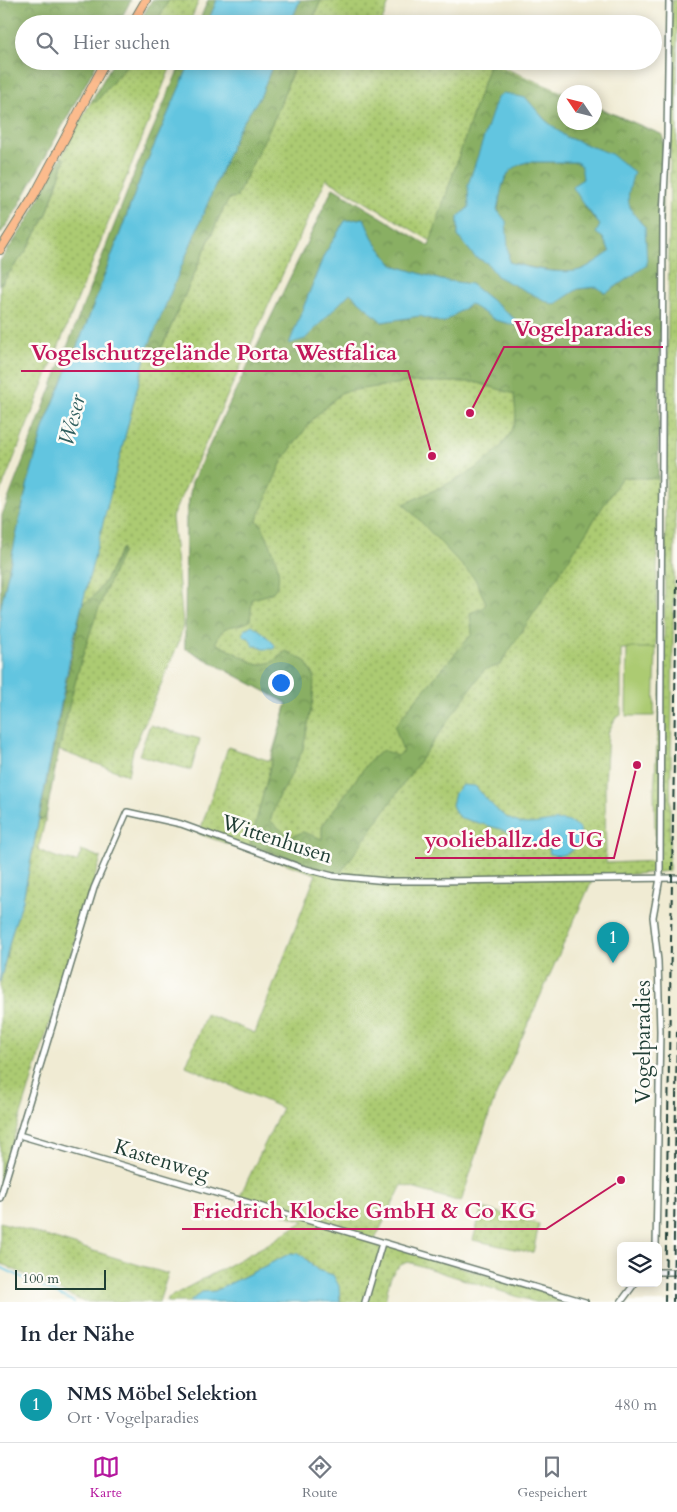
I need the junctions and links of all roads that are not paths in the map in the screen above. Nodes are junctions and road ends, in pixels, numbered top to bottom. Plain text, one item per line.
1 (141, 0) edge
2 (146, 0) edge
3 (669, 0) edge
4 (132, 15) edge
5 (137, 15) edge
6 (103, 70) edge
7 (0, 250) edge
8 (660, 878) junction
9 (677, 878) edge
10 (19, 1135) junction
11 (0, 1198) edge
12 (656, 1242) edge
13 (382, 1243) junction
14 (662, 1272) edge
15 (677, 1272) edge
16 (632, 1287) edge
17 (365, 1302) edge
18 (585, 1302) edge
19 (621, 1302) edge

1 - 4 main road
2 - 5 main road
3 - 8 street, Vogelparadies
6 - 7 main road
8 - 9 street, Wittenhusen
8 - 10 street, Wittenhusen
8 - 12 street, Vogelparadies
10 - 11 street
10 - 13 street, Kastenweg
13 - 17 street
13 - 18 street, Kastenweg
14 - 15 street
16 - 19 street

